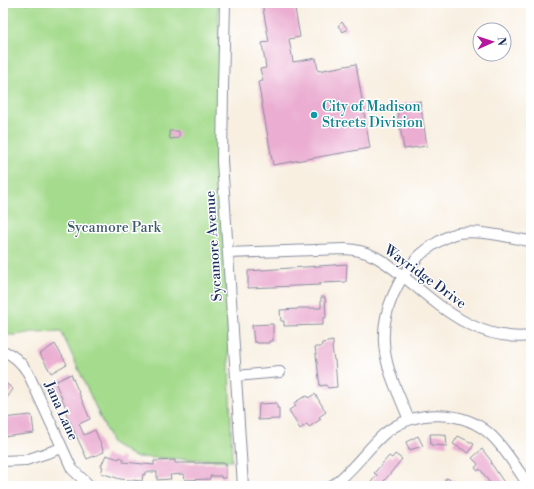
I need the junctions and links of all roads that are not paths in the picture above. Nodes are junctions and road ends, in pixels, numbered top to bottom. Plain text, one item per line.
1 (225, 3) edge
2 (530, 241) edge
3 (228, 254) junction
4 (403, 277) junction
5 (531, 336) edge
6 (3, 351) edge
7 (280, 372) dead end
8 (236, 376) junction
9 (409, 420) junction
10 (62, 448) junction
11 (3, 461) edge
12 (90, 486) edge
13 (243, 486) edge
14 (332, 486) edge
15 (529, 486) edge

1 - 3 street, Sycamore Avenue
2 - 4 street
3 - 4 street, Wayridge Drive
3 - 8 street, Sycamore Avenue
4 - 5 street, Wayridge Drive
4 - 9 street
6 - 10 street, Jana Lane
7 - 8 street
8 - 13 street, Sycamore Avenue
9 - 14 street
9 - 15 street
10 - 11 street
10 - 12 street, Jana Lane

